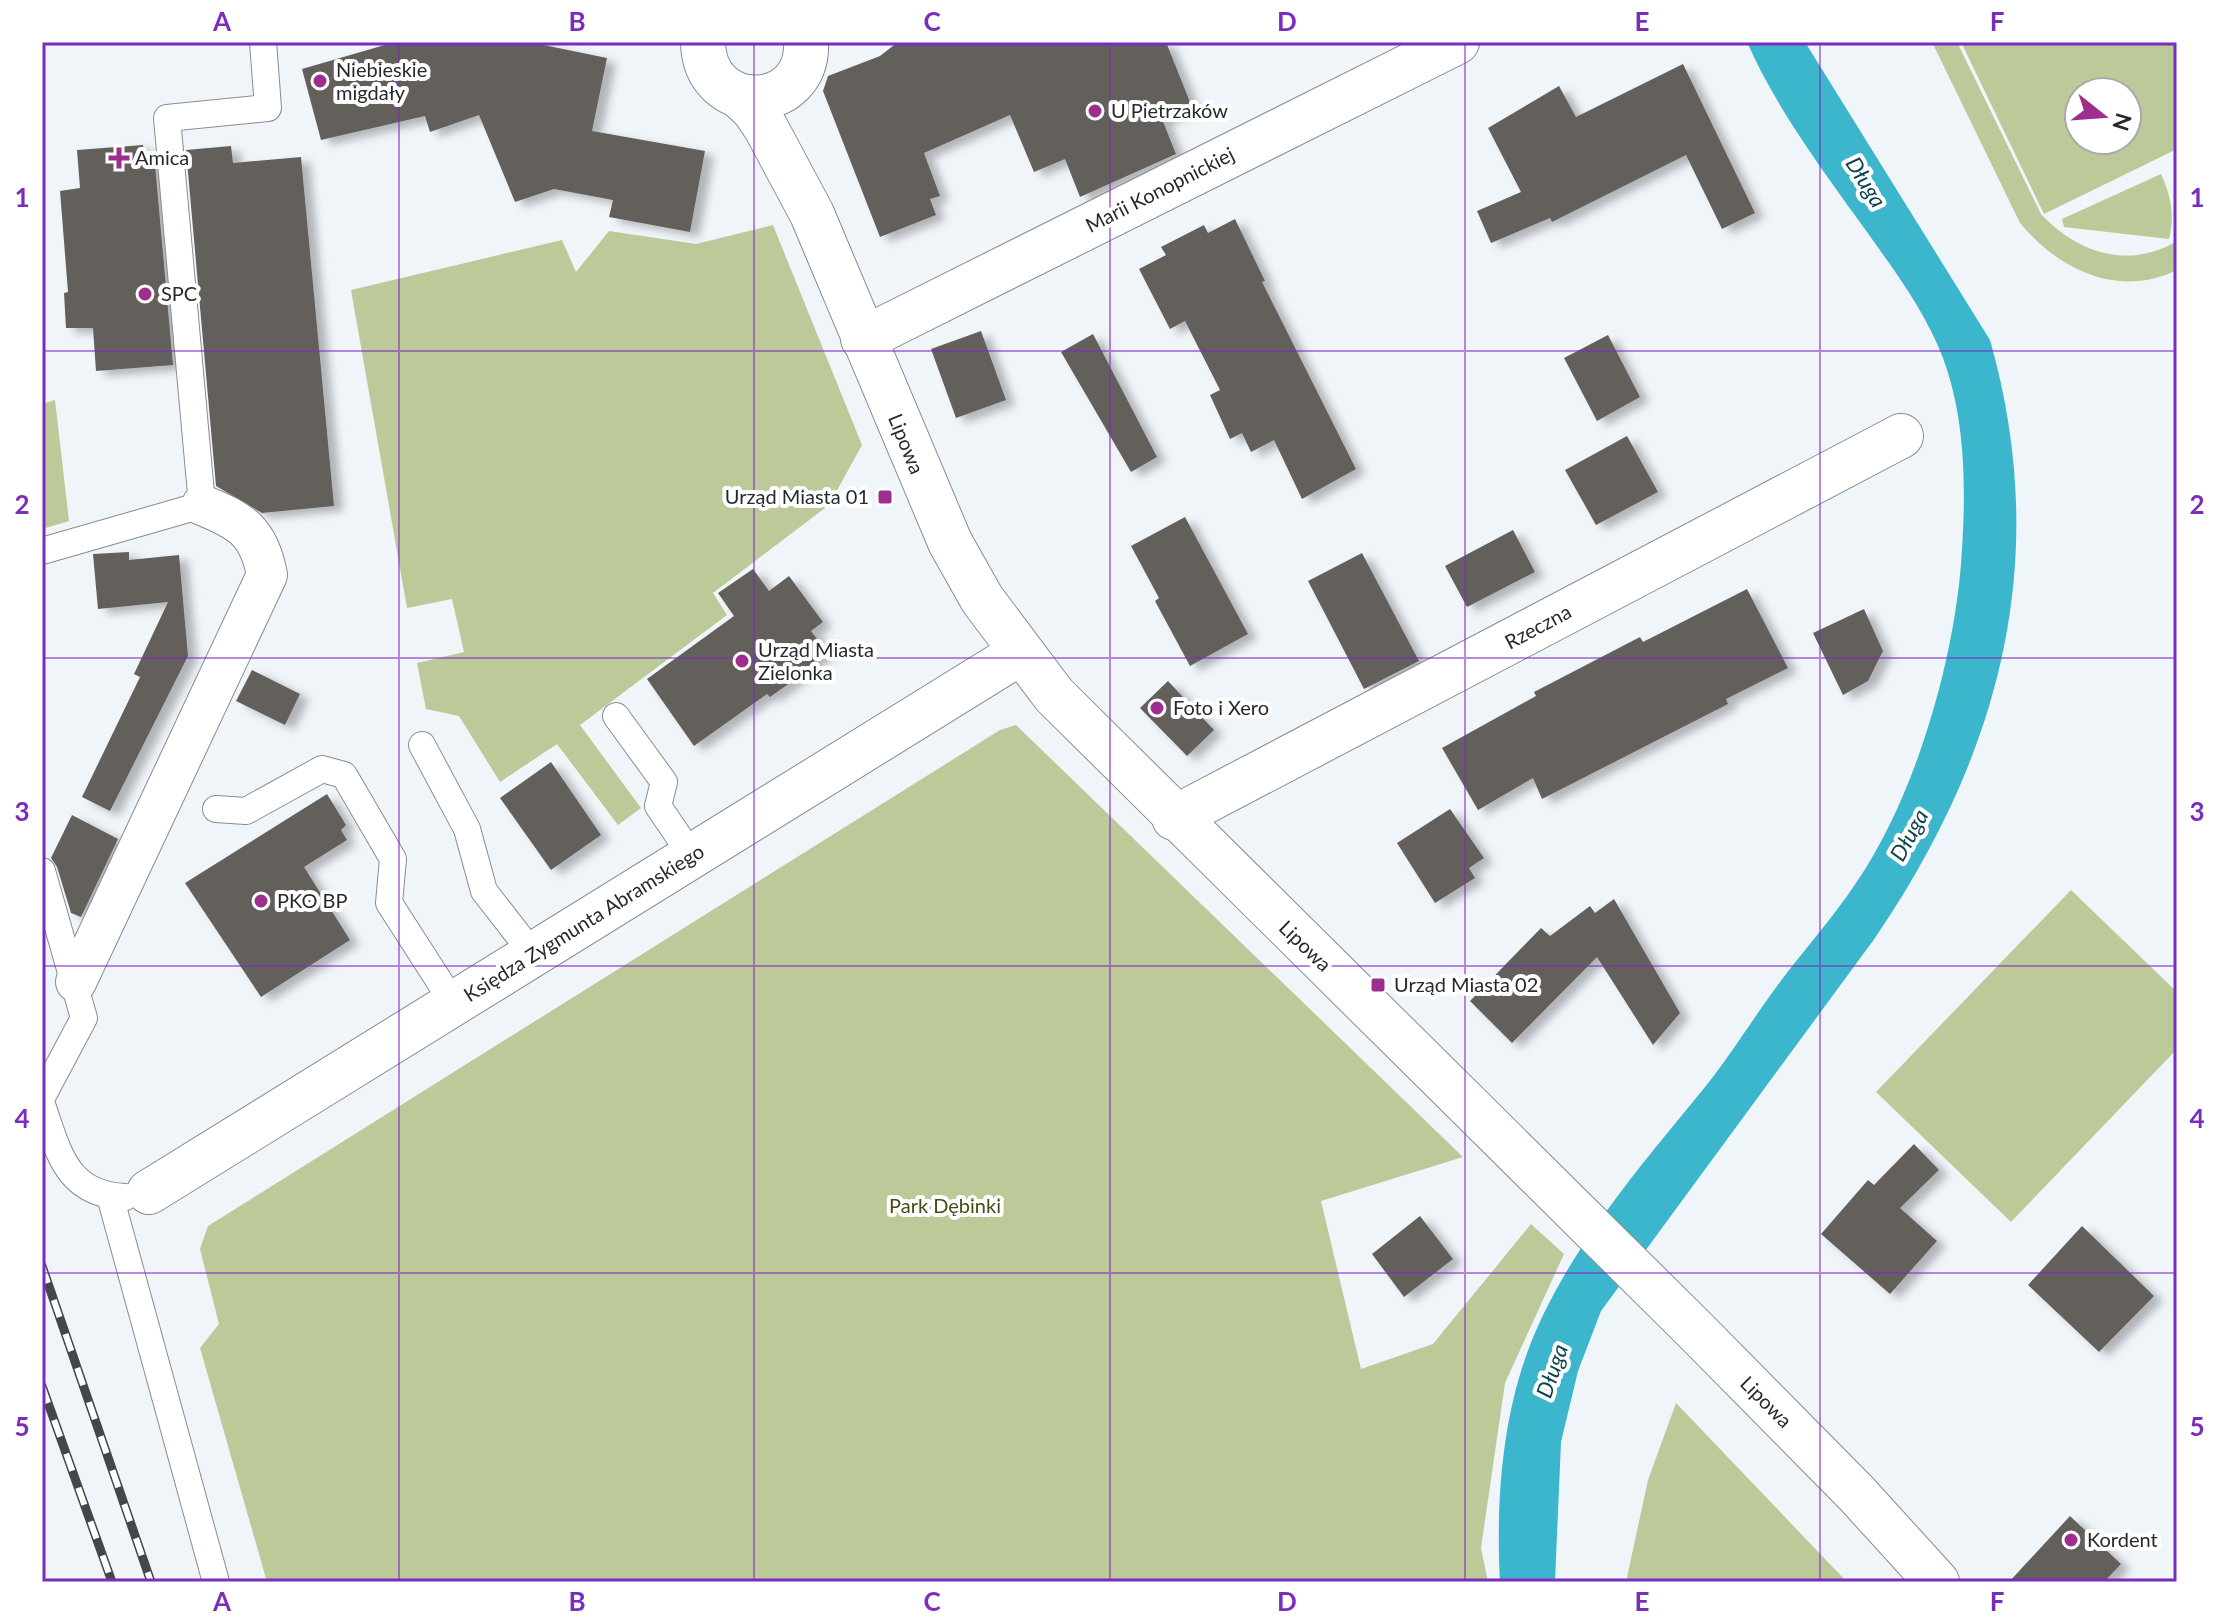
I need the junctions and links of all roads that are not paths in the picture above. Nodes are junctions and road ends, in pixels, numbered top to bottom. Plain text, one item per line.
1 (263, 42) edge
2 (1457, 42) edge
3 (697, 46) edge
4 (805, 57) edge
5 (739, 96) junction
6 (812, 214) junction
7 (863, 339) junction
8 (1901, 436) dead end
9 (202, 505) junction
10 (42, 551) edge
11 (1020, 653) junction
12 (616, 716) dead end
13 (422, 745) dead end
14 (216, 809) dead end
15 (1174, 818) junction
16 (692, 856) junction
17 (42, 871) edge
18 (533, 954) junction
19 (76, 982) junction
20 (454, 1004) junction
21 (42, 1097) edge
22 (42, 1105) edge
23 (129, 1194) junction
24 (216, 1582) edge
25 (1937, 1582) edge

1 - 9 lane
2 - 7 street, Marii Konopnickiej
3 - 5 street, Lipowa
4 - 5 street
4 - 6 street, Lipowa
5 - 6 street, Lipowa
6 - 7 street, Lipowa
7 - 11 street, Lipowa
8 - 15 street, Rzeczna
9 - 10 lane
9 - 19 street
11 - 15 street, Lipowa
11 - 16 street, Księdza Zygmunta Abramskiego
12 - 16 lane
13 - 18 lane
14 - 20 lane
15 - 25 street, Lipowa
16 - 18 street, Księdza Zygmunta Abramskiego
17 - 19 lane
18 - 20 street, Księdza Zygmunta Abramskiego
19 - 21 lane
20 - 23 street, Księdza Zygmunta Abramskiego
22 - 23 lane
23 - 24 lane

